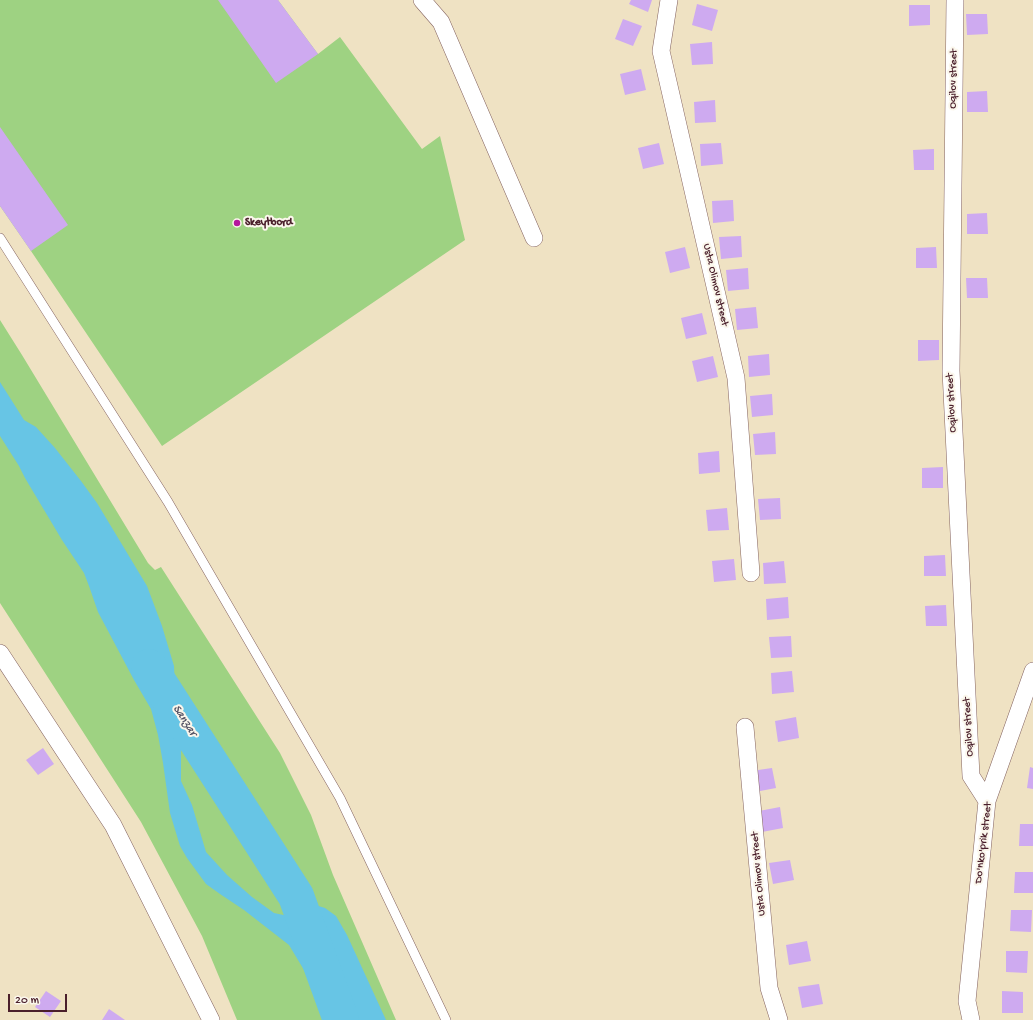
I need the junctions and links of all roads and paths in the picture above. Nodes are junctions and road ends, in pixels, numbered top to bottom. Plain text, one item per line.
1 (422, 0) edge
2 (668, 0) edge
3 (954, 0) edge
4 (0, 238) edge
5 (534, 238) dead end
6 (751, 573) dead end
7 (0, 653) edge
8 (1033, 672) edge
9 (746, 727) dead end
10 (987, 801) junction
11 (967, 1001) junction
12 (211, 1020) edge
13 (446, 1020) edge
14 (779, 1020) edge
15 (966, 1020) edge
16 (971, 1020) edge

1 - 5 street
2 - 6 street, Usta Olimov street
3 - 10 street, Oqilov street
4 - 13 lane
7 - 12 street
8 - 10 street, Do'nko'prik street
9 - 14 street, Usta Olimov street
10 - 11 street, Do'nko'prik street
11 - 15 street
11 - 16 street, Do'nko'prik street

